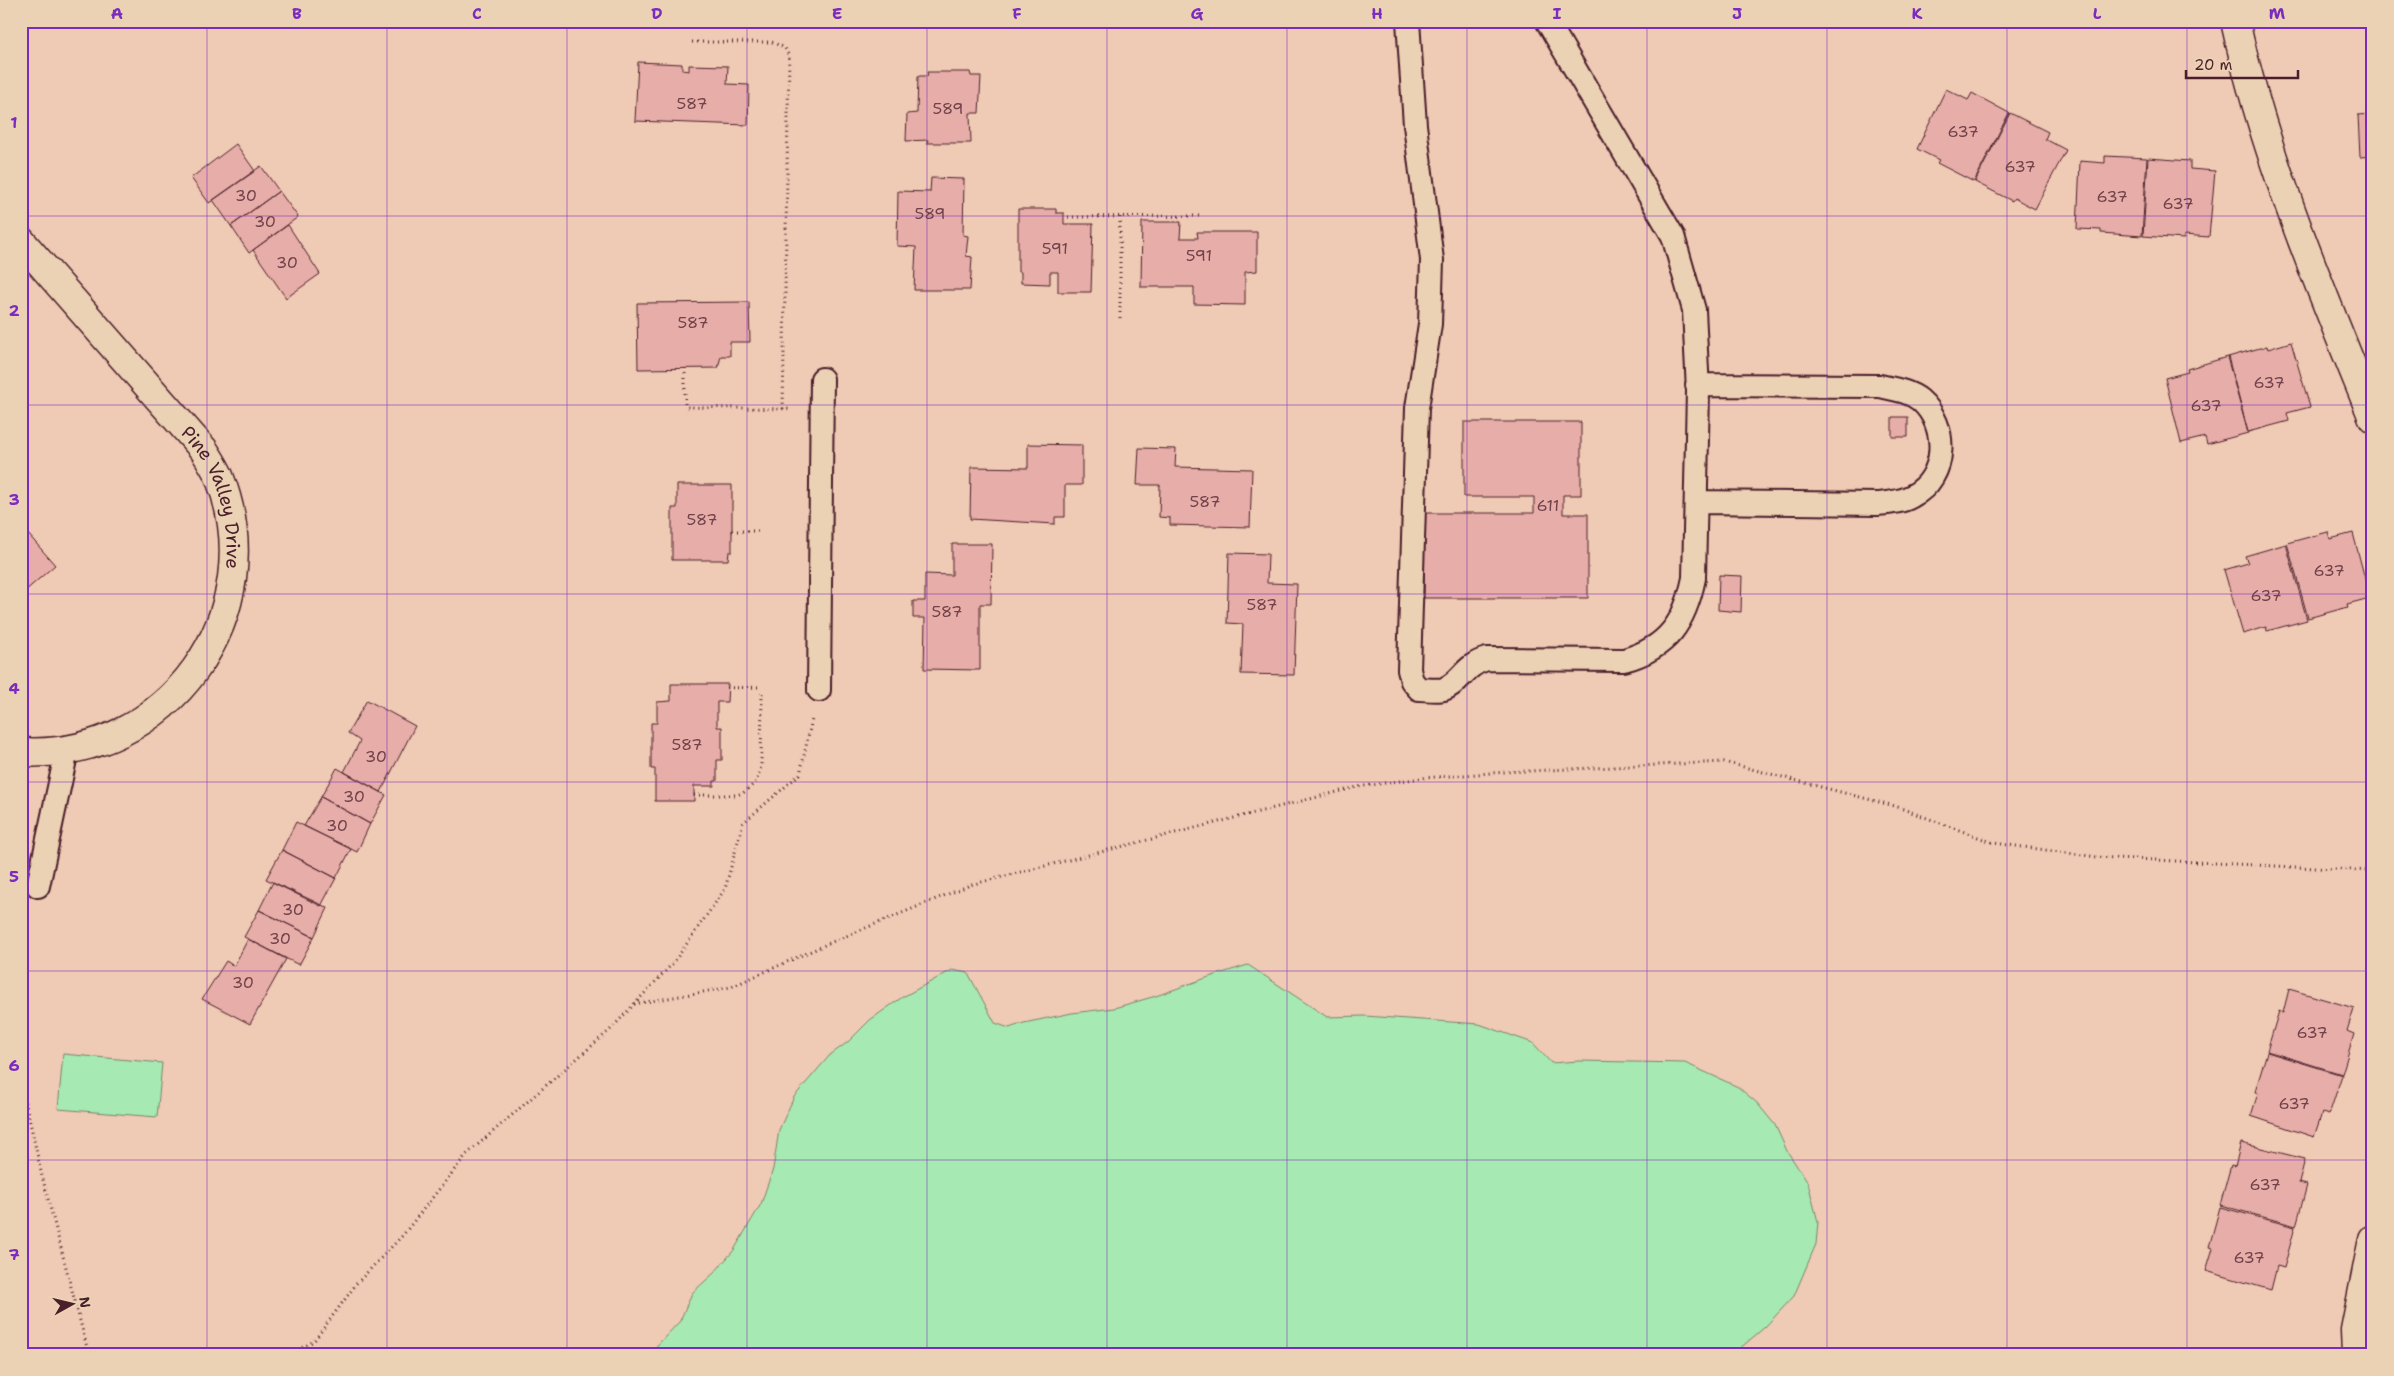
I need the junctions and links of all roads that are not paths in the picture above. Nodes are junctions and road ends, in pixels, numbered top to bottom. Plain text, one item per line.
1 (1408, 21) edge
2 (1547, 21) edge
3 (2235, 21) edge
4 (21, 240) edge
5 (822, 379) dead end
6 (1697, 385) junction
7 (2373, 418) edge
8 (1696, 502) junction
9 (819, 690) road end
10 (68, 750) junction
11 (21, 752) edge
12 (38, 886) dead end
13 (2373, 1239) edge
14 (2356, 1355) edge

1 - 8 lane
2 - 6 lane
3 - 7 street
4 - 10 street, Pine Valley Drive
5 - 9 lane
6 - 8 lane
6 - 8 lane
10 - 11 street, Pine Valley Drive
10 - 12 lane
13 - 14 street

